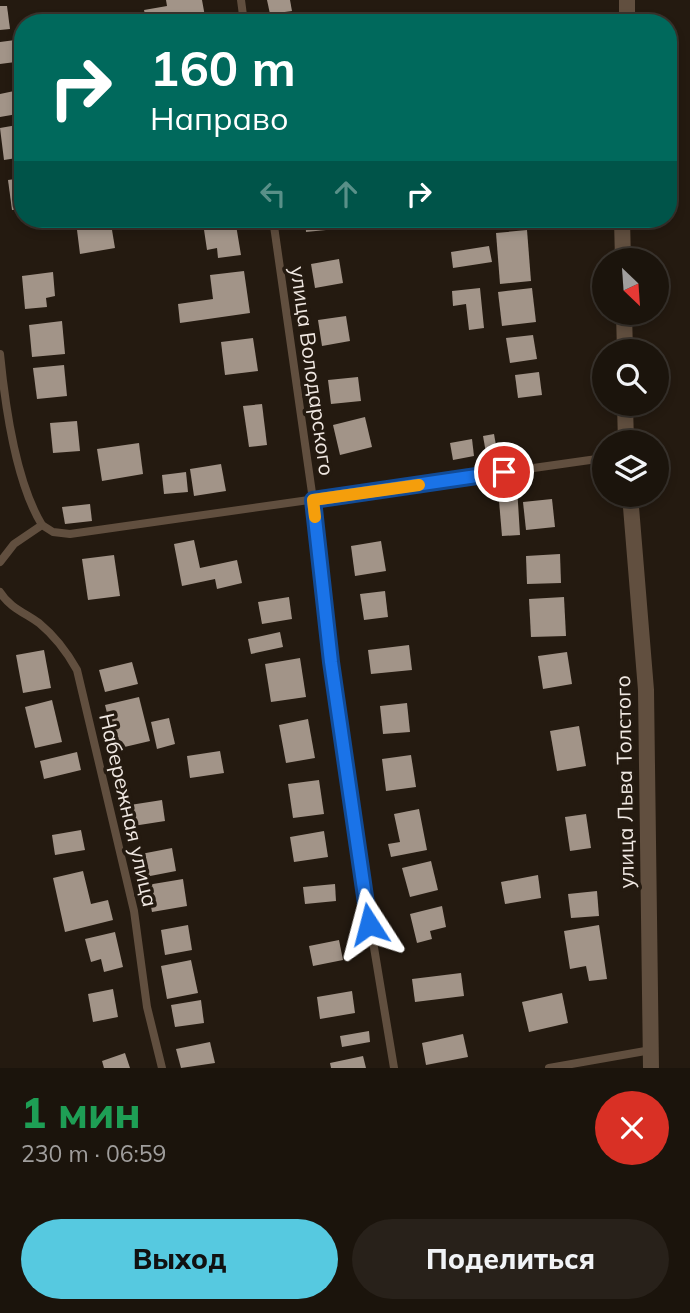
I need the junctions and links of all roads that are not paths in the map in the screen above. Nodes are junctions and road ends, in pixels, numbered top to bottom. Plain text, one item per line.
1 (273, 228) edge
2 (622, 228) edge
3 (623, 248) edge
4 (0, 354) edge
5 (592, 460) edge
6 (313, 500) junction
7 (631, 507) edge
8 (42, 525) junction
9 (0, 562) edge
10 (0, 592) edge
11 (651, 1050) junction
12 (162, 1068) edge
13 (394, 1068) edge
14 (548, 1068) edge
15 (651, 1068) edge

1 - 6 lane, улица Володарского
2 - 3 street
4 - 8 lane
5 - 6 lane
6 - 8 lane
6 - 13 lane, улица Володарского
7 - 11 street, улица Льва Толстого
8 - 9 lane
10 - 12 lane, Набережная улица
11 - 14 lane
11 - 15 street, улица Льва Толстого

